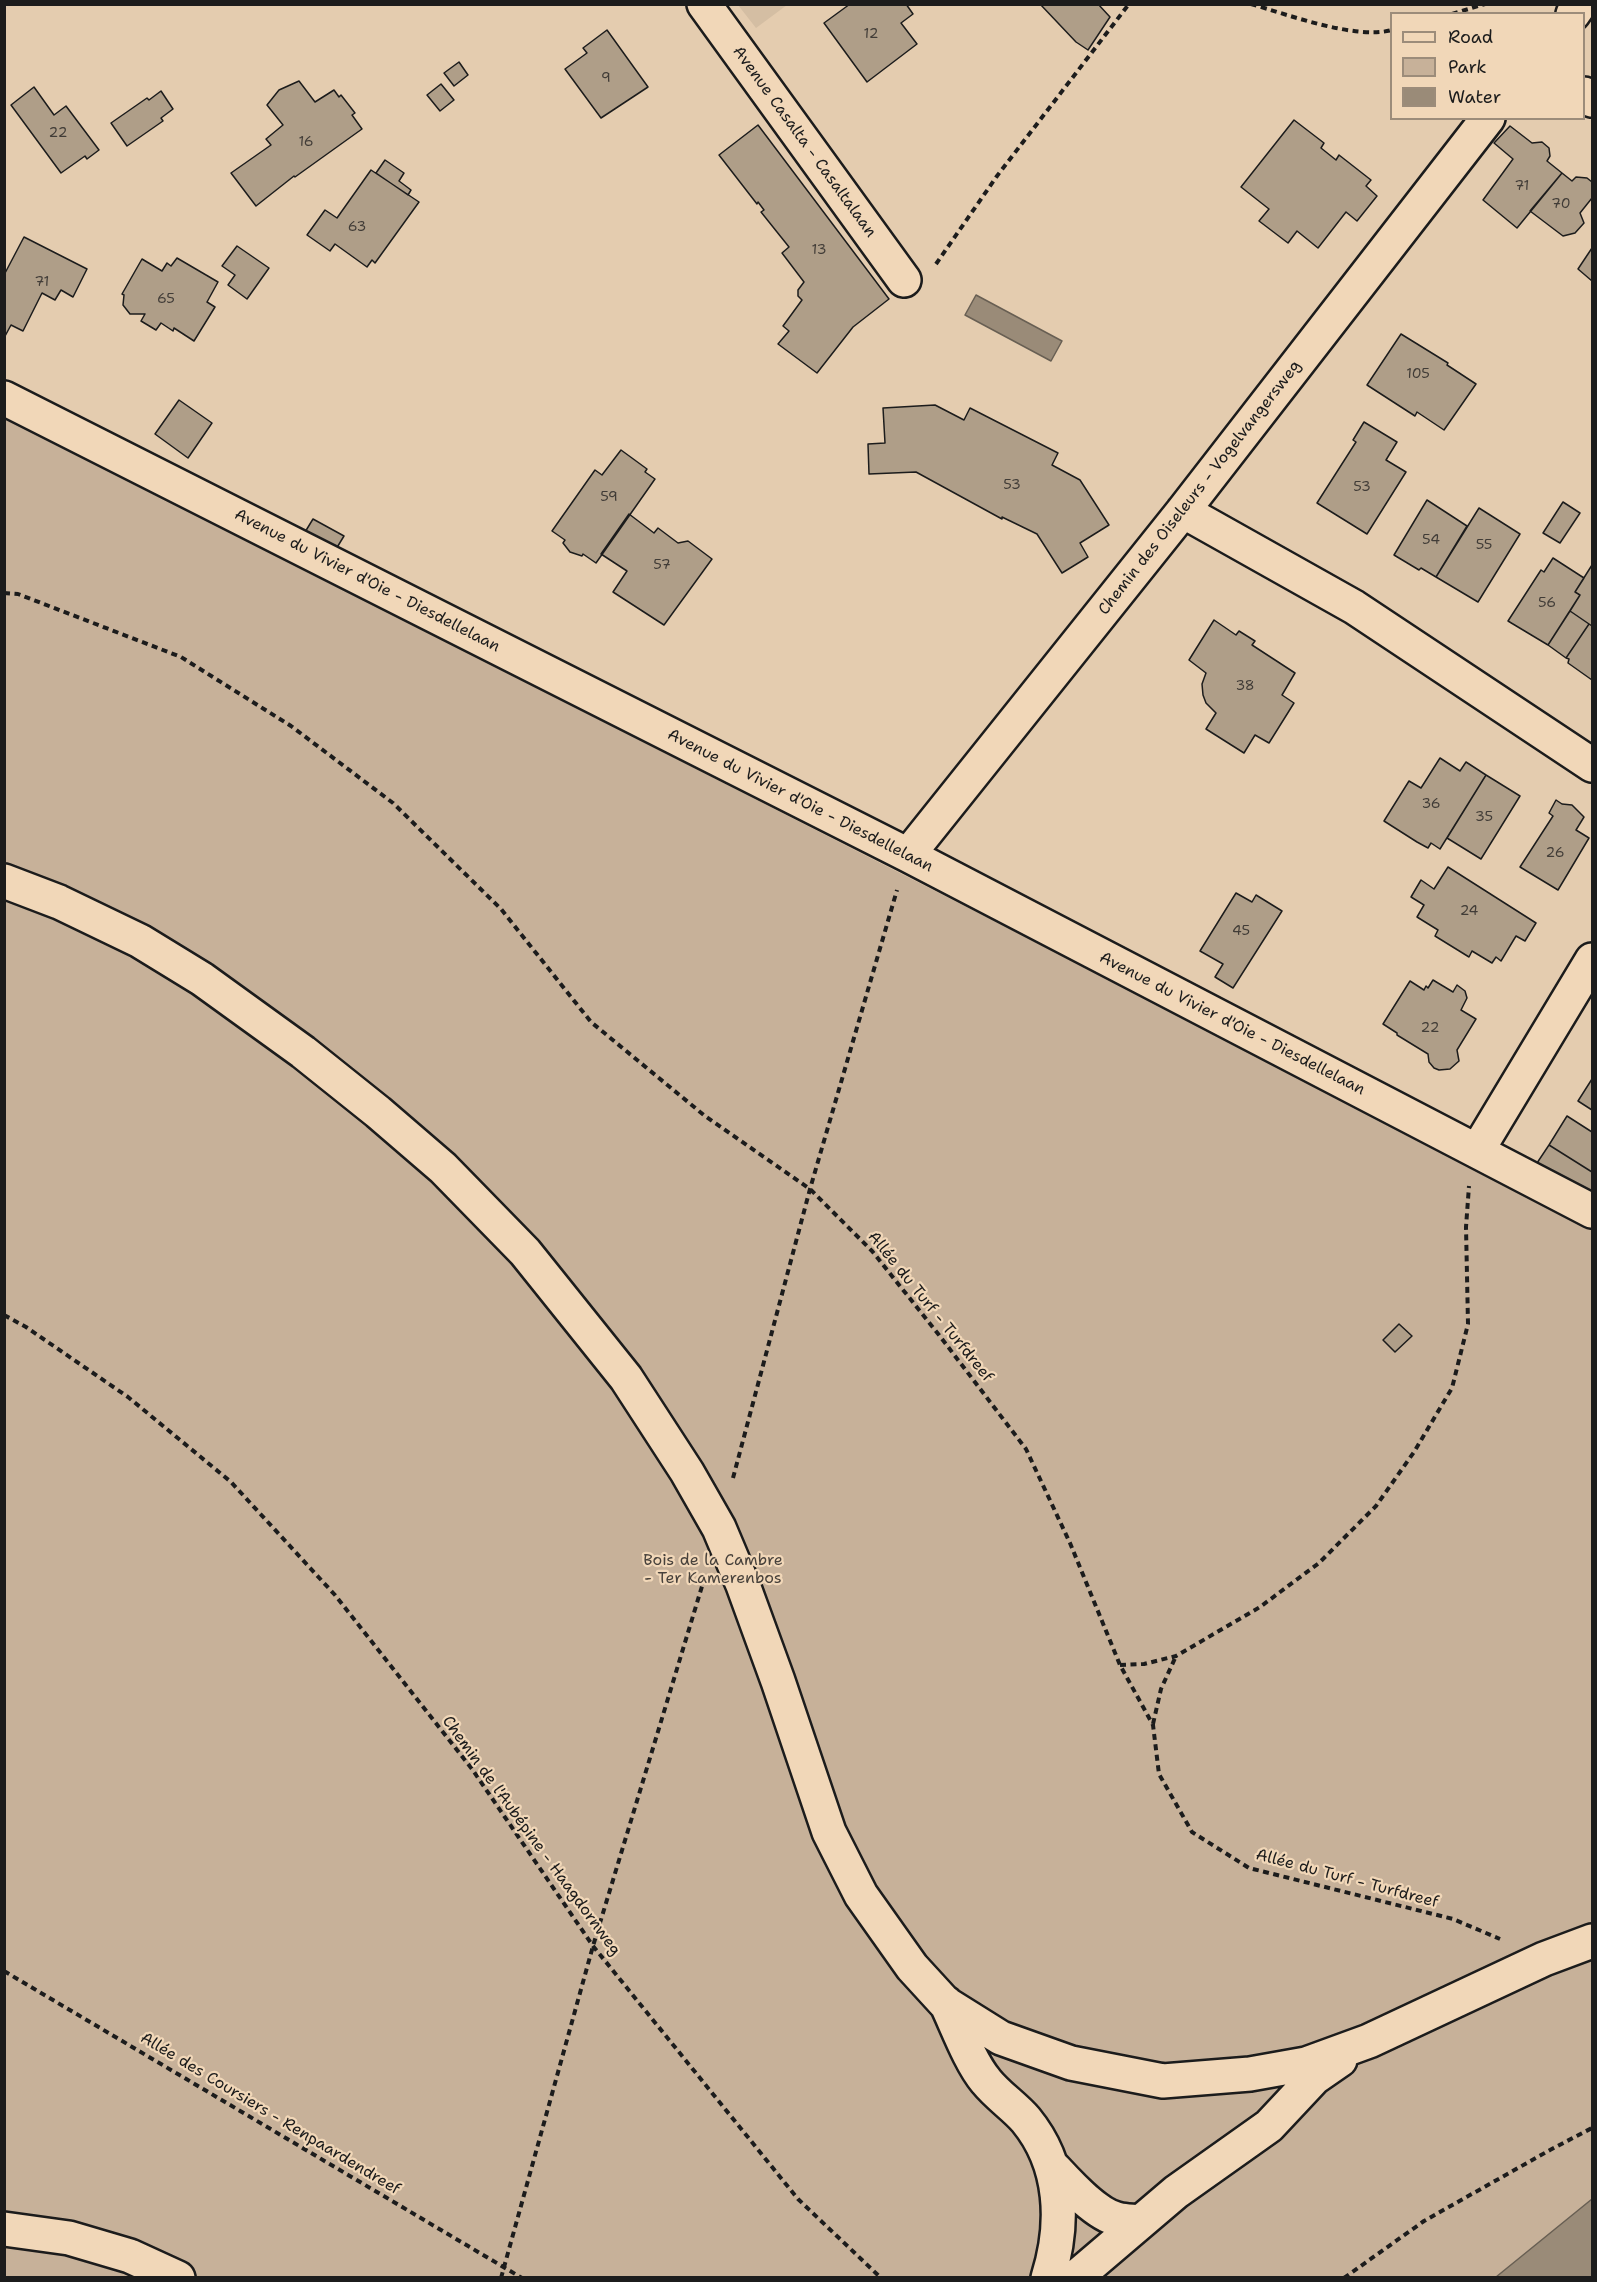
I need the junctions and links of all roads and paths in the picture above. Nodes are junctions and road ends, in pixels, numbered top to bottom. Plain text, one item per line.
1 (704, 4) edge
2 (1129, 4) edge
3 (1251, 4) edge
4 (1485, 4) edge
5 (1459, 12) edge
6 (1390, 31) edge
7 (1486, 120) edge
8 (904, 280) joint
9 (4, 398) edge
10 (1183, 511) junction
11 (4, 593) edge
12 (1593, 765) edge
13 (908, 855) junction
14 (4, 881) edge
15 (1593, 960) edge
16 (1477, 1151) junction
17 (1593, 1210) edge
18 (4, 1315) edge
19 (1176, 1656) junction
20 (1119, 1665) junction
21 (1153, 1725) junction
22 (1593, 1941) edge
23 (1544, 1959) junction
24 (4, 1971) edge
25 (945, 2003) junction
26 (1369, 2041) junction
27 (1593, 2128) edge
28 (1052, 2166) junction
29 (1140, 2222) junction
30 (4, 2229) edge
31 (178, 2277) edge
32 (522, 2277) edge
33 (880, 2277) edge
34 (1048, 2277) edge
35 (1075, 2277) edge
36 (1344, 2277) edge

1 - 8 street, Avenue Casalta - Casaltalaan
2 - 8 path
3 - 6 path
4 - 5 path
7 - 10 street, Chemin des Oiseleurs - Vogelvangersweg
9 - 13 street, Avenue du Vivier d'Oie - Diesdellelaan
10 - 12 street
10 - 13 street, Chemin des Oiseleurs - Vogelvangersweg
11 - 20 path, Allée du Turf - Turfdreef
13 - 16 street, Avenue du Vivier d'Oie - Diesdellelaan
14 - 25 street
15 - 16 street
16 - 17 street, Avenue du Vivier d'Oie - Diesdellelaan
16 - 19 path
18 - 33 path, Chemin de l'Aubépine - Haagdornweg
19 - 20 path
19 - 21 path
20 - 21 path, Allée du Turf - Turfdreef
21 - 23 path, Allée du Turf - Turfdreef
22 - 23 street
23 - 26 street
24 - 32 path, Allée des Coursiers - Renpaardendreef
25 - 26 street
25 - 28 street
26 - 29 street
27 - 36 path
28 - 29 street
28 - 34 street
29 - 35 street
30 - 31 street

